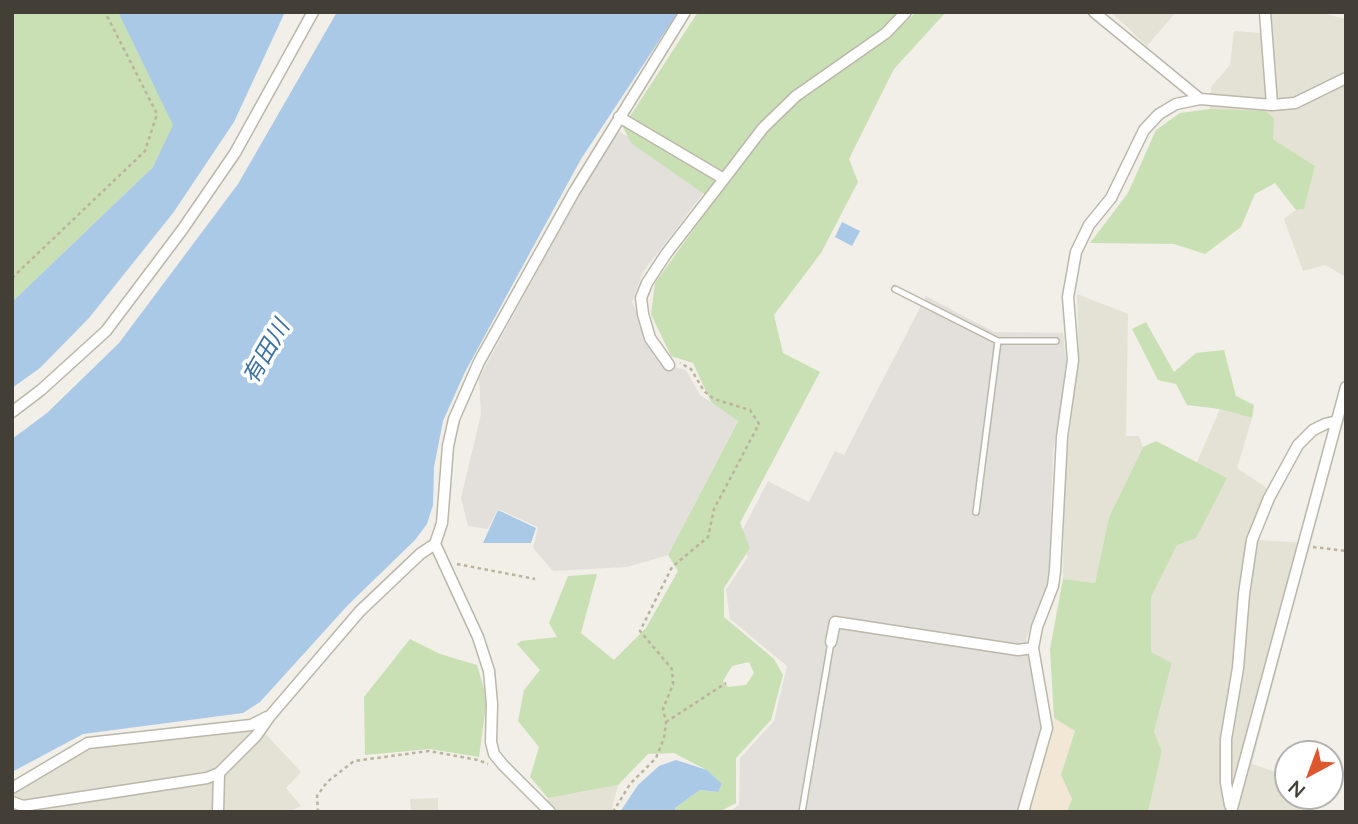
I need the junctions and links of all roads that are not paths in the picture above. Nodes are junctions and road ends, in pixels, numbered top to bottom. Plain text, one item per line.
1 (313, 12) edge
2 (685, 12) edge
3 (906, 12) edge
4 (1094, 12) edge
5 (1265, 12) edge
6 (1346, 78) edge
7 (1200, 99) junction
8 (1272, 104) junction
9 (619, 117) junction
10 (724, 179) junction
11 (895, 289) dead end
12 (998, 341) junction
13 (1056, 341) dead end
14 (669, 365) road end
15 (1346, 387) edge
16 (1343, 408) edge
17 (12, 411) edge
18 (1337, 422) junction
19 (976, 512) dead end
20 (435, 544) junction
21 (831, 642) joint
22 (1033, 648) junction
23 (270, 716) junction
24 (219, 773) junction
25 (12, 788) edge
26 (12, 802) edge
27 (218, 812) edge
28 (550, 812) edge
29 (802, 812) edge
30 (1023, 812) edge
31 (1231, 812) edge

1 - 17 street
2 - 9 street
3 - 10 street
4 - 7 street
5 - 8 street
6 - 8 street
7 - 8 street
7 - 22 street
9 - 10 street
9 - 20 street
10 - 14 street
11 - 12 lane
12 - 13 lane
12 - 19 lane
15 - 16 street
16 - 18 street
18 - 31 street
18 - 31 street
20 - 23 street
20 - 28 street
21 - 22 street
21 - 29 lane
22 - 30 street
23 - 24 street
23 - 25 street
24 - 26 street
24 - 27 street

